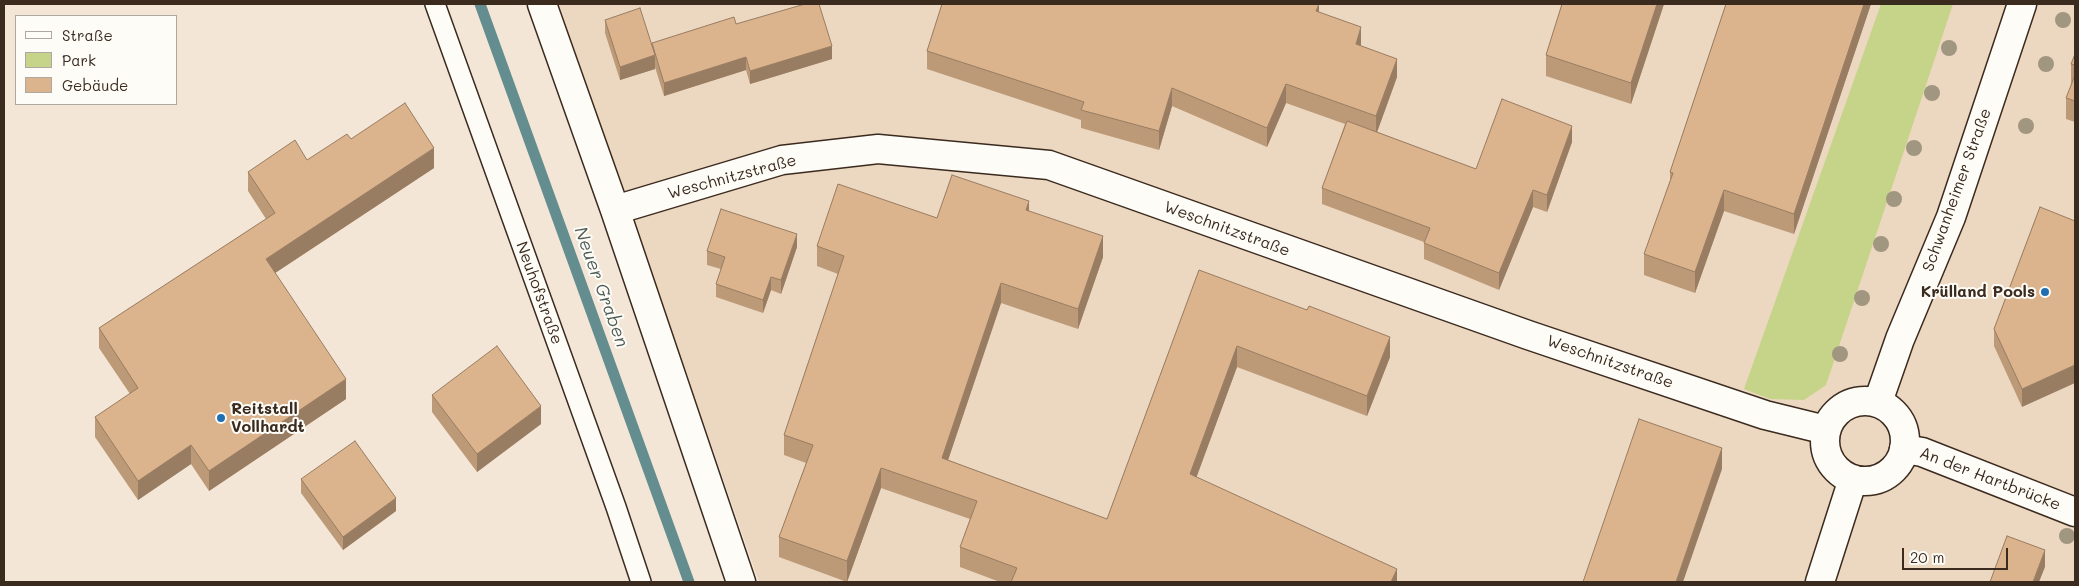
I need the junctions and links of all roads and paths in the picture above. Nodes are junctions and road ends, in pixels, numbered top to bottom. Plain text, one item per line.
1 (435, 4) edge
2 (542, 4) edge
3 (2022, 4) edge
4 (615, 210) junction
5 (1878, 402) junction
6 (1826, 430) junction
7 (1904, 449) junction
8 (1853, 479) junction
9 (2075, 512) edge
10 (641, 582) edge
11 (741, 582) edge
12 (1820, 582) edge

1 - 10 lane, Neuhofstraße
2 - 4 street
3 - 5 street, Schwanheimer Straße
4 - 6 street, Weschnitzstraße
4 - 11 street
5 - 6 street
5 - 7 street
6 - 8 street
7 - 8 street
7 - 9 street, An der Hartbrücke
8 - 12 street

